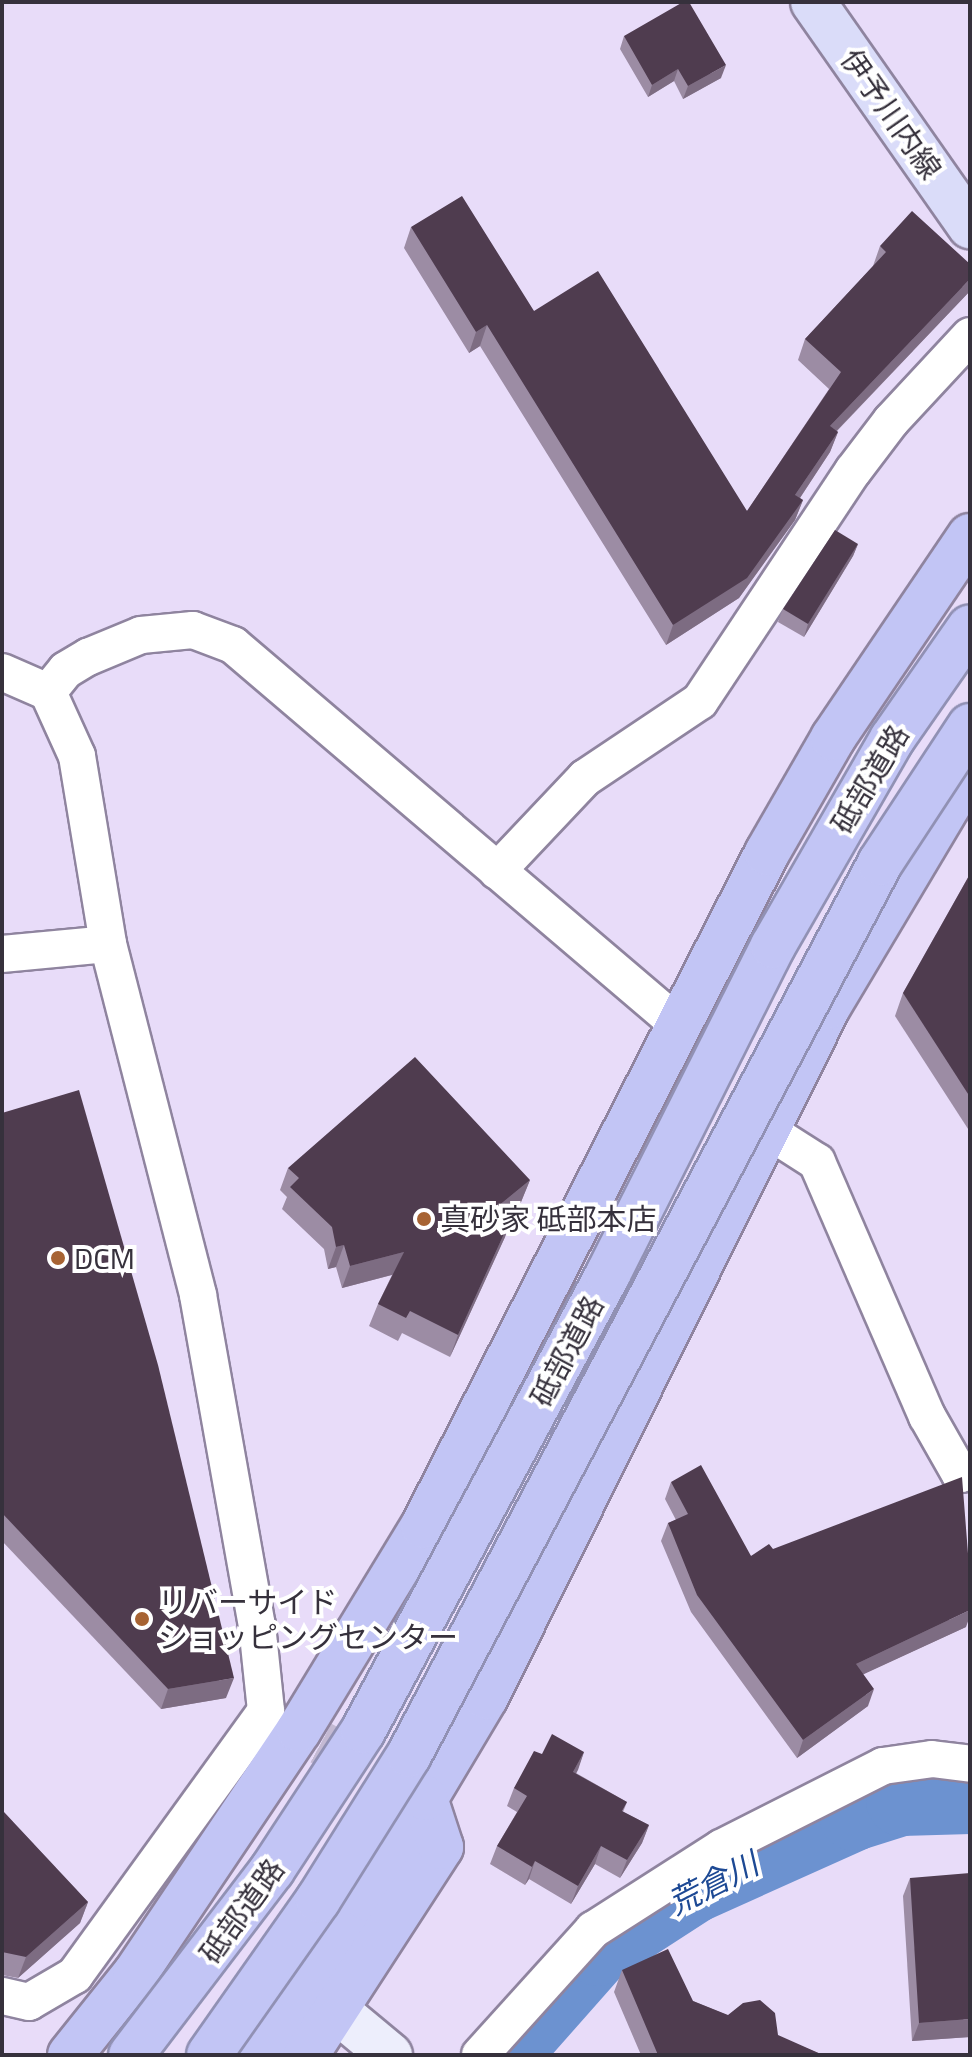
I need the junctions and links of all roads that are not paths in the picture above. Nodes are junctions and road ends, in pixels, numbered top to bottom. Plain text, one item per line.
1 (813, 2) edge
2 (970, 226) edge
3 (970, 336) edge
4 (970, 536) edge
5 (970, 627) edge
6 (2, 672) edge
7 (48, 692) junction
8 (970, 726) edge
9 (970, 769) edge
10 (497, 871) junction
11 (108, 944) junction
12 (2, 954) edge
13 (680, 1026) junction
14 (767, 1130) junction
15 (970, 1471) edge
16 (295, 1728) junction
17 (970, 1764) edge
18 (419, 1796) junction
19 (2, 1996) edge
20 (337, 2011) junction
21 (294, 2026) edge
22 (70, 2055) edge
23 (131, 2055) edge
24 (209, 2055) edge
25 (260, 2055) edge
26 (306, 2055) edge
27 (390, 2055) edge
28 (480, 2055) edge

1 - 2 main road, 伊予川内線
3 - 10 street
4 - 13 highway
5 - 23 highway, 砥部道路, bridge
6 - 7 street
7 - 10 street
7 - 11 street
8 - 24 highway, 砥部道路, bridge
9 - 14 highway
10 - 13 street
11 - 12 street
11 - 16 street
13 - 16 highway
14 - 15 street
14 - 18 highway
16 - 19 street
16 - 22 highway
17 - 28 street
18 - 20 highway
18 - 21 highway
20 - 21 highway
20 - 26 highway
20 - 27 street
21 - 25 highway

